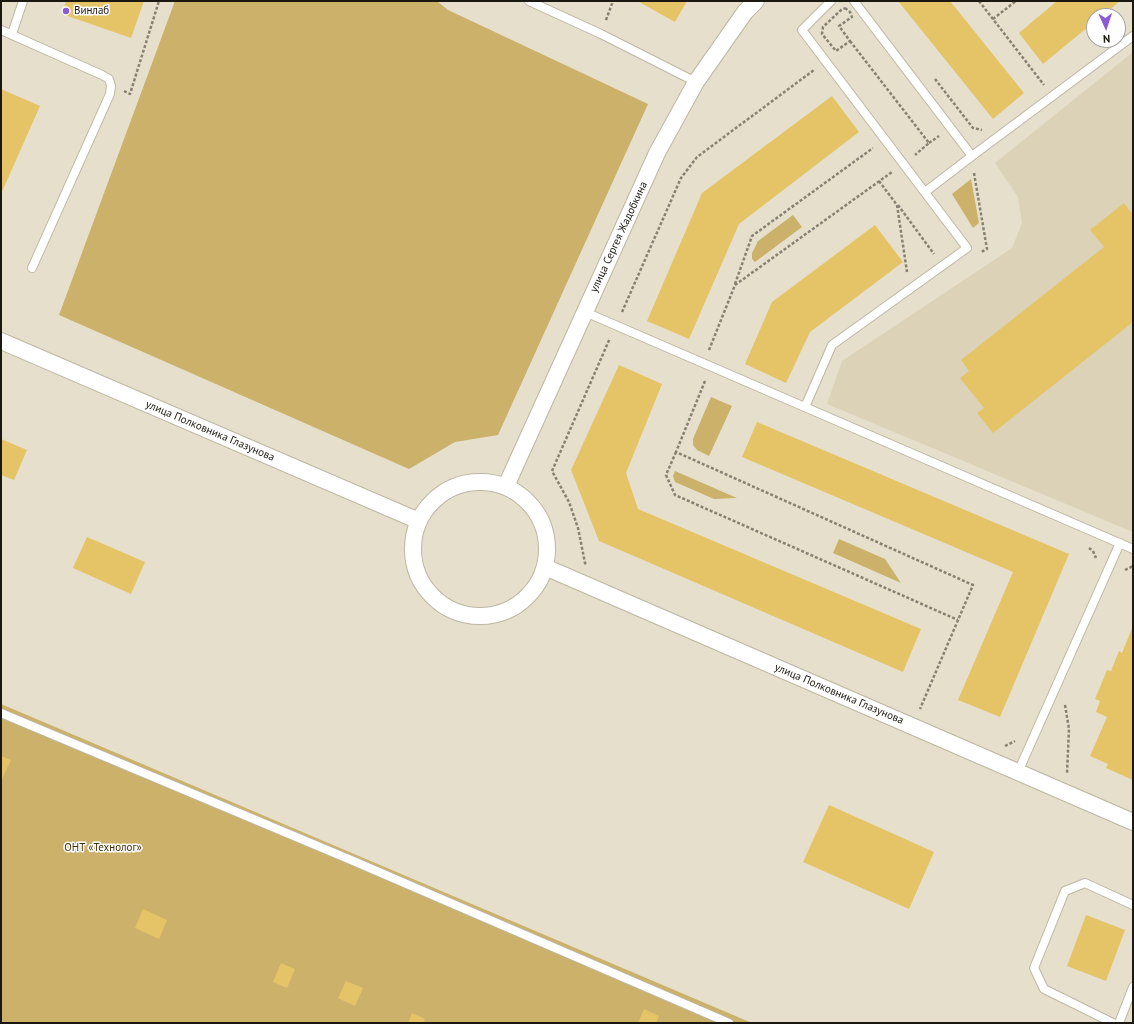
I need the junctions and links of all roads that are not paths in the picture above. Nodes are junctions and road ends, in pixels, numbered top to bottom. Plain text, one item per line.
1 (23, 1) edge
2 (529, 1) edge
3 (756, 1) edge
4 (831, 1) edge
5 (854, 1) edge
6 (1, 30) edge
7 (12, 34) junction
8 (1133, 36) edge
9 (696, 82) junction
10 (972, 156) junction
11 (925, 192) junction
12 (32, 268) dead end
13 (585, 312) junction
14 (1, 341) edge
15 (805, 407) junction
16 (506, 486) junction
17 (419, 521) junction
18 (1120, 543) junction
19 (1133, 548) edge
20 (545, 567) junction
21 (1, 713) edge
22 (1018, 772) junction
23 (1133, 822) edge
24 (1133, 904) edge
25 (1133, 987) edge
26 (729, 1023) edge
27 (1114, 1023) edge
28 (1119, 1023) edge

1 - 7 lane
2 - 9 lane
3 - 9 street, улица Сергея Жадобкина
4 - 11 lane
5 - 10 lane
6 - 7 lane
7 - 12 lane
8 - 10 lane
9 - 13 street, улица Сергея Жадобкина
10 - 11 lane
11 - 15 lane
13 - 15 lane
13 - 16 street, улица Сергея Жадобкина
14 - 17 street, улица Полковника Глазунова
15 - 18 lane
16 - 17 street
16 - 20 street
17 - 20 street
18 - 19 lane
18 - 22 lane
20 - 22 street, улица Полковника Глазунова
21 - 26 lane
22 - 23 street, улица Полковника Глазунова
24 - 27 lane
25 - 28 lane

